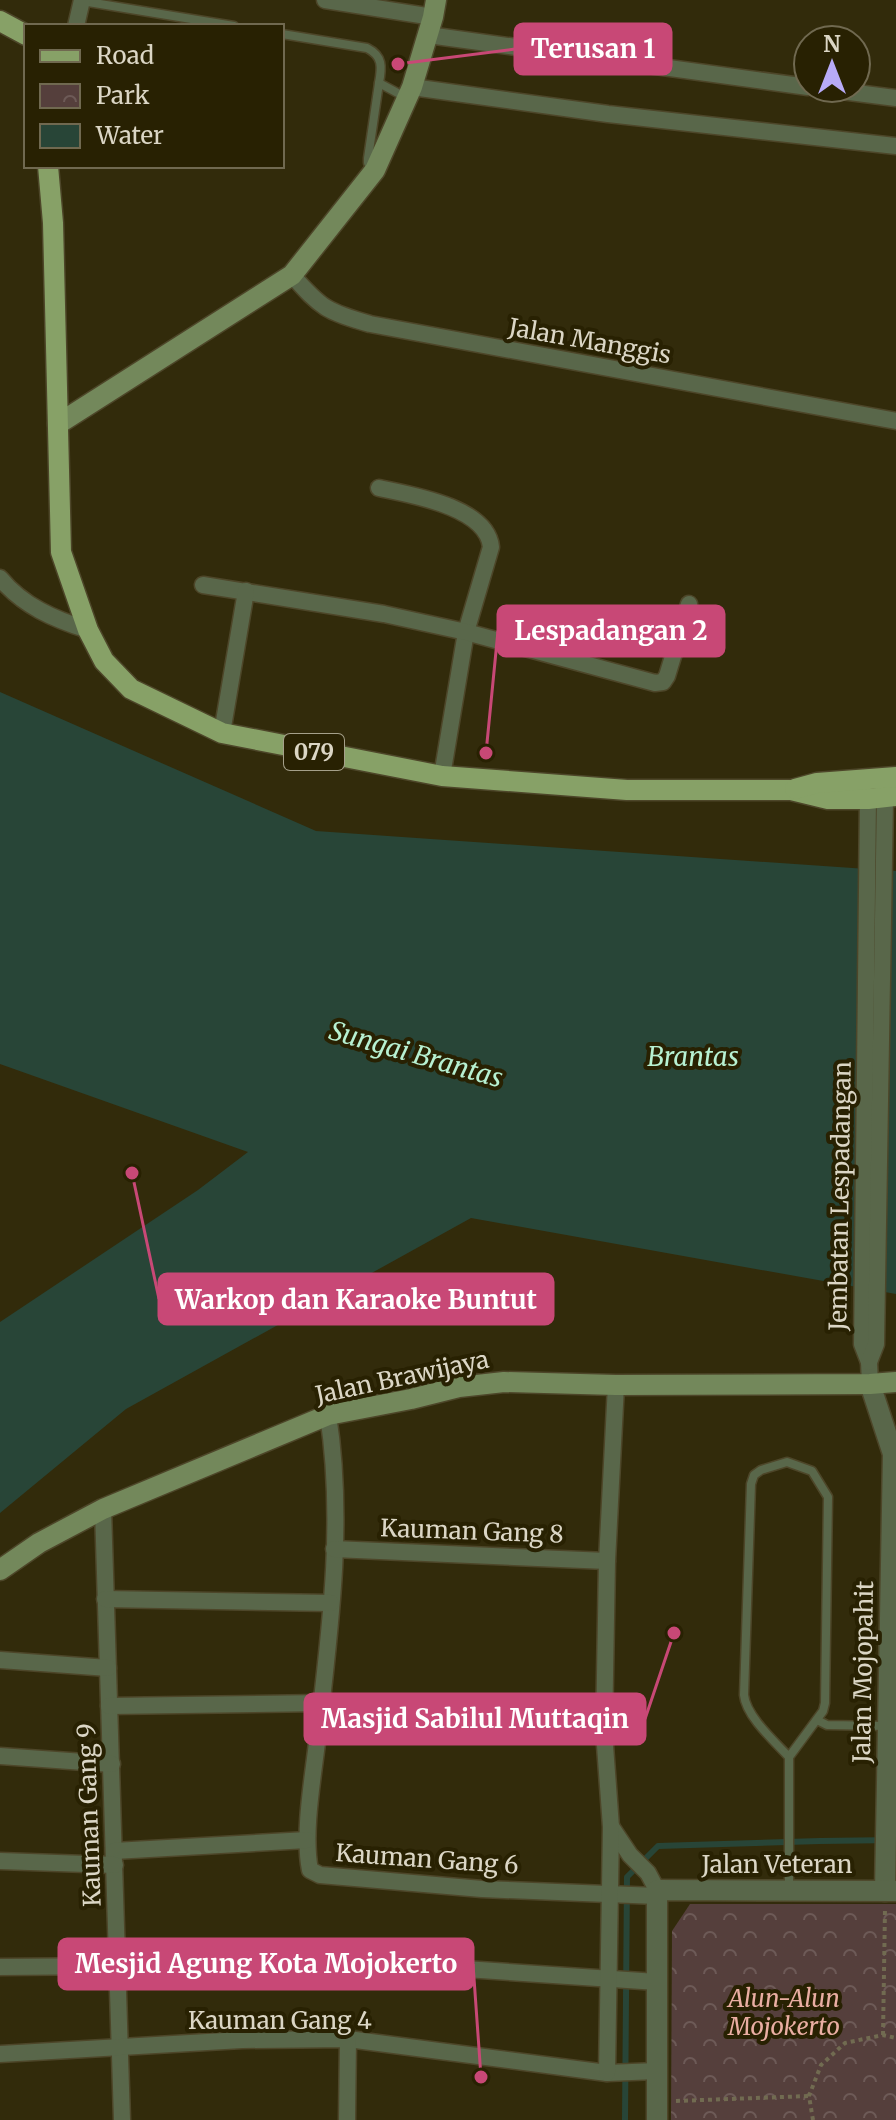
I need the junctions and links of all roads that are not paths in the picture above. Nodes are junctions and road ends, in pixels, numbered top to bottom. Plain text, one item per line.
1 (82, 0) edge
2 (325, 0) edge
3 (433, 17) edge
4 (0, 21) edge
5 (76, 24) edge
6 (222, 24) edge
7 (24, 34) edge
8 (284, 34) edge
9 (379, 83) junction
10 (792, 84) edge
11 (410, 93) junction
12 (872, 95) edge
13 (896, 98) edge
14 (896, 146) edge
15 (48, 168) edge
16 (375, 170) junction
17 (292, 275) junction
18 (896, 421) edge
19 (58, 424) junction
20 (379, 488) dead end
21 (0, 578) edge
22 (203, 585) dead end
23 (6, 590) edge
24 (246, 591) junction
25 (689, 604) dead end
26 (88, 630) junction
27 (466, 632) junction
28 (222, 733) junction
29 (442, 776) junction
30 (896, 777) edge
31 (791, 790) junction
32 (880, 804) edge
33 (896, 1382) edge
34 (870, 1384) junction
35 (616, 1385) junction
36 (328, 1415) junction
37 (895, 1452) edge
38 (103, 1509) junction
39 (334, 1549) junction
40 (607, 1561) junction
41 (0, 1570) edge
42 (105, 1599) junction
43 (331, 1603) junction
44 (0, 1660) edge
45 (108, 1668) junction
46 (322, 1703) junction
47 (109, 1706) junction
48 (817, 1720) junction
49 (888, 1726) junction
50 (604, 1732) junction
51 (0, 1756) edge
52 (789, 1757) junction
53 (112, 1764) junction
54 (611, 1827) junction
55 (307, 1840) junction
56 (115, 1858) junction
57 (0, 1861) edge
58 (651, 1889) junction
59 (789, 1889) junction
60 (890, 1891) edge
61 (616, 1894) junction
62 (117, 1966) junction
63 (0, 1967) edge
64 (618, 1980) junction
65 (657, 1982) junction
66 (348, 2039) junction
67 (119, 2047) junction
68 (0, 2054) edge
69 (657, 2071) junction
70 (611, 2073) junction
71 (657, 2111) edge
72 (122, 2120) edge
73 (347, 2120) edge

1 - 5 street
1 - 6 lane
2 - 3 street
3 - 10 street
3 - 11 main road
4 - 7 main road
8 - 9 lane
9 - 11 lane
9 - 16 lane
11 - 14 street
11 - 16 main road
12 - 13 street
15 - 19 main road, 079
16 - 17 main road
17 - 18 street, Jalan Manggis
17 - 19 main road
19 - 26 main road, 079
20 - 27 street
21 - 23 street
22 - 24 street
23 - 26 street
24 - 27 street
24 - 28 street
25 - 27 street
26 - 28 main road, 079
27 - 29 street
28 - 29 main road, 079
29 - 31 main road, 079
30 - 31 main road, 079
31 - 32 main road, 079
32 - 34 street, Jembatan Lespadangan
33 - 34 main road, Jalan Brawijaya
34 - 35 main road, Jalan Brawijaya
34 - 37 street, Jalan Mojopahit
35 - 36 main road, Jalan Brawijaya
35 - 40 street
36 - 38 main road, Jalan Brawijaya
36 - 39 street
37 - 49 street, Jalan Mojopahit
38 - 41 main road, Jalan Brawijaya
38 - 42 street, Kauman Gang 9
39 - 40 street, Kauman Gang 8
39 - 43 street
40 - 50 street
42 - 43 street
42 - 45 street, Kauman Gang 9
43 - 46 street
44 - 45 street
45 - 47 street, Kauman Gang 9
46 - 47 street
46 - 50 street
46 - 55 street
47 - 53 street, Kauman Gang 9
48 - 49 lane
48 - 52 lane
48 - 52 lane
49 - 60 street, Jalan Mojopahit
50 - 54 street
51 - 53 street
52 - 59 lane
53 - 56 street, Kauman Gang 9
54 - 58 street
54 - 61 street
55 - 56 street, Kauman Gang 6
55 - 61 street, Kauman Gang 6
56 - 57 street, Kauman Gang 6
56 - 62 street, Kauman Gang 9
58 - 59 street, Jalan Veteran
58 - 61 street
58 - 65 street
59 - 60 street, Jalan Veteran
61 - 64 street
62 - 63 street
62 - 64 street
62 - 67 street, Kauman Gang 9
64 - 65 street
64 - 70 street
65 - 69 street
66 - 67 street, Kauman Gang 4
66 - 70 street, Kauman Gang 4
66 - 73 street
67 - 68 street, Kauman Gang 4
67 - 72 street, Kauman Gang 9
69 - 70 street, Kauman Gang 4
69 - 71 street

